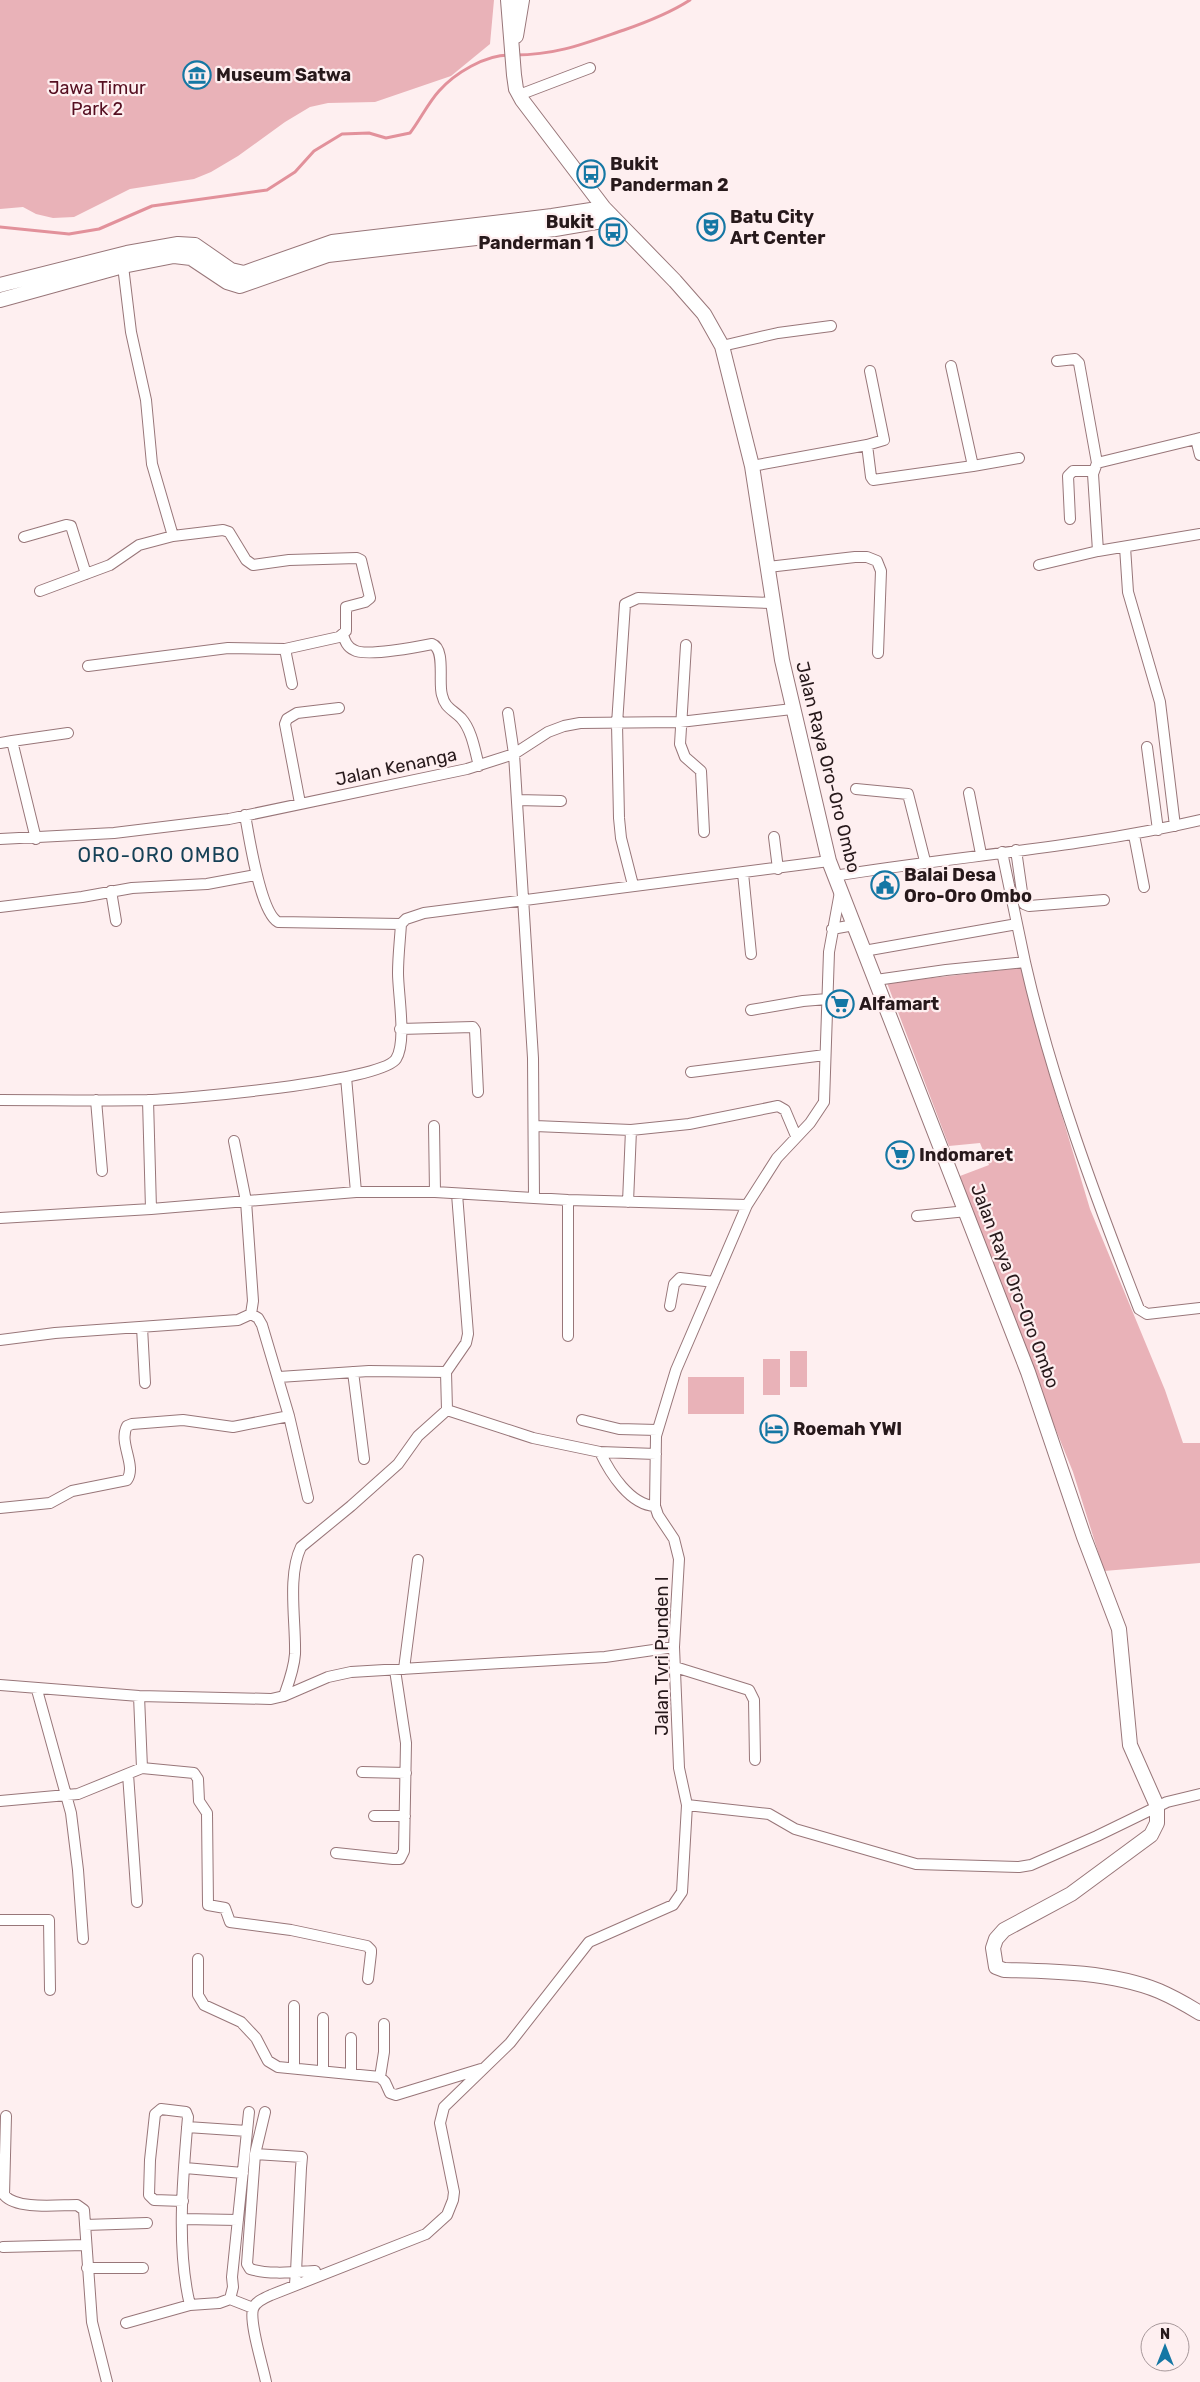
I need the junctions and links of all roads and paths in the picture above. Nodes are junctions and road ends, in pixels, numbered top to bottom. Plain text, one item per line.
1 (508, 0) edge
2 (522, 0) edge
3 (513, 53) junction
4 (590, 68) dead end
5 (519, 95) junction
6 (604, 208) junction
7 (614, 219) junction
8 (325, 250) junction
9 (123, 266) junction
10 (36, 284) junction
11 (6, 291) edge
12 (830, 326) dead end
13 (722, 346) junction
14 (1057, 361) dead end
15 (951, 366) dead end
16 (870, 372) dead end
17 (1198, 439) edge
18 (867, 445) junction
19 (1200, 455) edge
20 (1019, 458) dead end
21 (752, 466) junction
22 (973, 466) junction
23 (1096, 467) junction
24 (1070, 519) dead end
25 (1200, 534) edge
26 (174, 536) junction
27 (24, 537) dead end
28 (1125, 547) junction
29 (1098, 551) junction
30 (1039, 565) dead end
31 (768, 567) junction
32 (86, 574) junction
33 (40, 590) dead end
34 (772, 603) junction
35 (343, 635) junction
36 (686, 644) dead end
37 (285, 649) junction
38 (878, 653) dead end
39 (88, 666) dead end
40 (292, 684) dead end
41 (339, 708) dead end
42 (792, 709) junction
43 (508, 713) dead end
44 (680, 722) junction
45 (617, 724) junction
46 (68, 733) dead end
47 (12, 741) junction
48 (0, 743) edge
49 (1147, 747) dead end
50 (514, 754) junction
51 (479, 766) junction
52 (856, 789) dead end
53 (969, 793) dead end
54 (517, 800) junction
55 (562, 801) dead end
56 (300, 803) junction
57 (246, 815) junction
58 (1200, 820) edge
59 (1175, 826) junction
60 (1158, 830) junction
61 (704, 832) dead end
62 (1134, 835) junction
63 (774, 836) dead end
64 (0, 839) edge
65 (36, 839) junction
66 (1016, 850) junction
67 (1002, 852) junction
68 (981, 854) junction
69 (829, 861) junction
70 (925, 862) junction
71 (778, 869) junction
72 (743, 873) junction
73 (256, 875) junction
74 (834, 876) junction
75 (633, 885) junction
76 (1144, 886) dead end
77 (111, 891) junction
78 (840, 892) junction
79 (1104, 900) dead end
80 (522, 901) junction
81 (0, 907) edge
82 (116, 921) dead end
83 (401, 924) junction
84 (1017, 924) junction
85 (854, 926) junction
86 (832, 929) junction
87 (864, 951) junction
88 (751, 954) dead end
89 (1026, 962) junction
90 (876, 980) junction
91 (827, 998) junction
92 (750, 1010) dead end
93 (400, 1029) junction
94 (825, 1055) junction
95 (691, 1072) dead end
96 (346, 1077) junction
97 (478, 1092) dead end
98 (0, 1100) edge
99 (96, 1100) junction
100 (148, 1100) junction
101 (434, 1126) dead end
102 (535, 1126) junction
103 (631, 1130) junction
104 (796, 1136) junction
105 (234, 1140) dead end
106 (102, 1171) dead end
107 (356, 1192) junction
108 (435, 1192) junction
109 (457, 1194) junction
110 (534, 1198) junction
111 (568, 1200) junction
112 (246, 1201) junction
113 (628, 1202) junction
114 (747, 1205) junction
115 (151, 1209) junction
116 (967, 1211) junction
117 (917, 1216) dead end
118 (0, 1218) edge
119 (714, 1282) junction
120 (670, 1306) dead end
121 (1200, 1308) edge
122 (251, 1314) junction
123 (142, 1327) junction
124 (568, 1336) dead end
125 (0, 1340) edge
126 (353, 1372) junction
127 (446, 1372) junction
128 (279, 1378) junction
129 (145, 1383) dead end
130 (447, 1410) junction
131 (289, 1416) junction
132 (582, 1420) dead end
133 (657, 1430) junction
134 (600, 1452) junction
135 (656, 1454) junction
136 (364, 1459) dead end
137 (308, 1498) dead end
138 (655, 1506) junction
139 (0, 1508) edge
140 (418, 1560) dead end
141 (674, 1646) junction
142 (675, 1667) junction
143 (399, 1669) junction
144 (0, 1685) edge
145 (37, 1690) junction
146 (139, 1696) junction
147 (284, 1696) junction
148 (755, 1760) dead end
149 (142, 1768) junction
150 (362, 1772) dead end
151 (406, 1773) junction
152 (128, 1774) junction
153 (1200, 1794) edge
154 (66, 1796) junction
155 (0, 1801) edge
156 (687, 1804) junction
157 (1157, 1806) junction
158 (374, 1816) dead end
159 (405, 1816) junction
160 (336, 1853) dead end
161 (137, 1902) dead end
162 (0, 1920) edge
163 (83, 1939) dead end
164 (198, 1959) dead end
165 (368, 1979) dead end
166 (50, 1990) dead end
167 (294, 2006) dead end
168 (1200, 2013) edge
169 (323, 2018) dead end
170 (384, 2024) dead end
171 (351, 2038) dead end
172 (487, 2066) junction
173 (294, 2068) junction
174 (323, 2070) junction
175 (351, 2074) junction
176 (380, 2078) junction
177 (249, 2112) dead end
178 (265, 2112) dead end
179 (6, 2116) dead end
180 (187, 2127) junction
181 (247, 2131) junction
182 (256, 2154) junction
183 (185, 2168) junction
184 (243, 2173) junction
185 (183, 2201) junction
186 (183, 2219) junction
187 (238, 2220) junction
188 (148, 2224) dead end
189 (85, 2225) junction
190 (85, 2244) junction
191 (3, 2246) dead end
192 (87, 2268) junction
193 (143, 2268) dead end
194 (315, 2271) dead end
195 (296, 2272) junction
196 (295, 2284) junction
197 (230, 2298) junction
198 (190, 2304) junction
199 (253, 2308) junction
200 (126, 2324) dead end
201 (107, 2382) edge
202 (266, 2382) edge

1 - 3 main road, Jalan Raya Oro-Oro Ombo
2 - 3 main road, Jalan Raya Oro-Oro Ombo
3 - 5 main road, Jalan Raya Oro-Oro Ombo
4 - 5 street
5 - 6 main road, Jalan Raya Oro-Oro Ombo
6 - 7 main road, Jalan Raya Oro-Oro Ombo
6 - 8 main road
7 - 8 main road
7 - 13 main road, Jalan Raya Oro-Oro Ombo
8 - 9 main road
8 - 10 main road
9 - 10 main road
9 - 26 street
10 - 11 main road
12 - 13 street
13 - 21 main road, Jalan Raya Oro-Oro Ombo
14 - 23 street
15 - 22 street
16 - 18 street
17 - 19 street
17 - 23 street
18 - 21 street
18 - 22 street
20 - 22 street
21 - 31 main road, Jalan Raya Oro-Oro Ombo
23 - 24 street
23 - 29 street
25 - 28 street
26 - 32 street
26 - 35 street
27 - 32 street
28 - 29 street
28 - 59 street
29 - 30 street
31 - 34 main road, Jalan Raya Oro-Oro Ombo
31 - 38 street
32 - 33 street
34 - 42 main road, Jalan Raya Oro-Oro Ombo
34 - 45 street
35 - 37 street
35 - 51 street
36 - 44 street
37 - 39 street
37 - 40 street
41 - 56 street
42 - 44 street, Jalan Kenanga
42 - 69 main road, Jalan Raya Oro-Oro Ombo
43 - 50 street
44 - 45 street, Jalan Kenanga
44 - 61 street
45 - 50 street, Jalan Kenanga
45 - 75 street
46 - 47 street
47 - 48 street
47 - 65 street
49 - 60 street
50 - 51 street, Jalan Kenanga
50 - 54 street
51 - 56 street, Jalan Kenanga
52 - 70 street
53 - 68 street
54 - 55 street
54 - 80 street
56 - 57 street, Jalan Kenanga
57 - 65 street, Jalan Kenanga
57 - 73 street
58 - 59 street
59 - 60 street
60 - 62 street
62 - 66 street
62 - 76 street
63 - 71 street
64 - 65 street, Jalan Kenanga
66 - 67 street
66 - 79 street
67 - 68 street
67 - 84 street
68 - 70 street
69 - 71 street
69 - 74 main road, Jalan Raya Oro-Oro Ombo
70 - 74 street
71 - 72 street
72 - 75 street
72 - 88 street
73 - 77 street
73 - 83 street
74 - 78 main road, Jalan Raya Oro-Oro Ombo
75 - 80 street
77 - 81 street
77 - 82 street
78 - 85 main road, Jalan Raya Oro-Oro Ombo
78 - 86 street, Jalan Tvri Punden I
80 - 83 street
80 - 102 street
83 - 93 street
84 - 87 street
84 - 89 street
85 - 86 street
85 - 87 main road, Jalan Raya Oro-Oro Ombo
86 - 91 street, Jalan Tvri Punden I
87 - 90 main road, Jalan Raya Oro-Oro Ombo
89 - 90 street
89 - 121 street
90 - 116 main road, Jalan Raya Oro-Oro Ombo
91 - 92 street
91 - 94 street, Jalan Tvri Punden I
93 - 96 street
93 - 97 street
94 - 95 street
94 - 104 street, Jalan Tvri Punden I
96 - 100 street
96 - 107 street
98 - 99 street
99 - 100 street
99 - 106 street
100 - 115 street
101 - 108 street
102 - 103 street
102 - 110 street
103 - 104 street
103 - 113 street
104 - 114 street, Jalan Tvri Punden I
105 - 112 street
107 - 108 street
107 - 112 street
108 - 109 street
109 - 110 street
109 - 127 street
110 - 111 street
111 - 113 street
111 - 124 street
112 - 115 street
112 - 122 street
113 - 114 street
114 - 119 street, Jalan Tvri Punden I
115 - 118 street
116 - 117 street
116 - 157 main road, Jalan Raya Oro-Oro Ombo
119 - 120 street
119 - 133 street, Jalan Tvri Punden I
122 - 123 street
122 - 128 street
123 - 125 street
123 - 129 street
126 - 127 street
126 - 128 street
126 - 136 street
127 - 130 street
128 - 131 street
130 - 134 street
130 - 147 street
131 - 137 street
131 - 139 street
132 - 133 street
133 - 135 street, Jalan Tvri Punden I
134 - 135 street
134 - 138 street
135 - 138 street, Jalan Tvri Punden I
138 - 141 street, Jalan Tvri Punden I
140 - 143 street
141 - 142 street, Jalan Tvri Punden I
141 - 143 street
142 - 148 street
142 - 156 street, Jalan Tvri Punden I
143 - 147 street
143 - 151 street
144 - 145 street
145 - 146 street
145 - 154 street
146 - 147 street
146 - 149 street
149 - 152 street
149 - 165 street
150 - 151 street
151 - 159 street
152 - 154 street
152 - 161 street
153 - 157 street
154 - 155 street
154 - 163 street
156 - 157 street
156 - 172 street, Jalan Tvri Punden I
157 - 168 main road
158 - 159 street
159 - 160 street
162 - 166 street
164 - 173 street
167 - 173 street
169 - 174 street
170 - 176 street
171 - 175 street
172 - 176 street
172 - 196 street, Jalan Tvri Punden I
173 - 174 street
174 - 175 street
175 - 176 street
177 - 181 street
178 - 182 street
179 - 189 street
180 - 181 street
180 - 183 street
180 - 185 street
181 - 184 street
182 - 195 street
182 - 195 street
183 - 184 street
183 - 185 street
184 - 187 street
185 - 186 street
186 - 187 street
186 - 198 street
187 - 197 street
188 - 189 street
189 - 190 street
190 - 191 street
190 - 192 street
192 - 193 street
192 - 201 street
194 - 195 street
195 - 196 street
196 - 199 street
197 - 198 street
197 - 199 street
198 - 200 street
199 - 202 street

